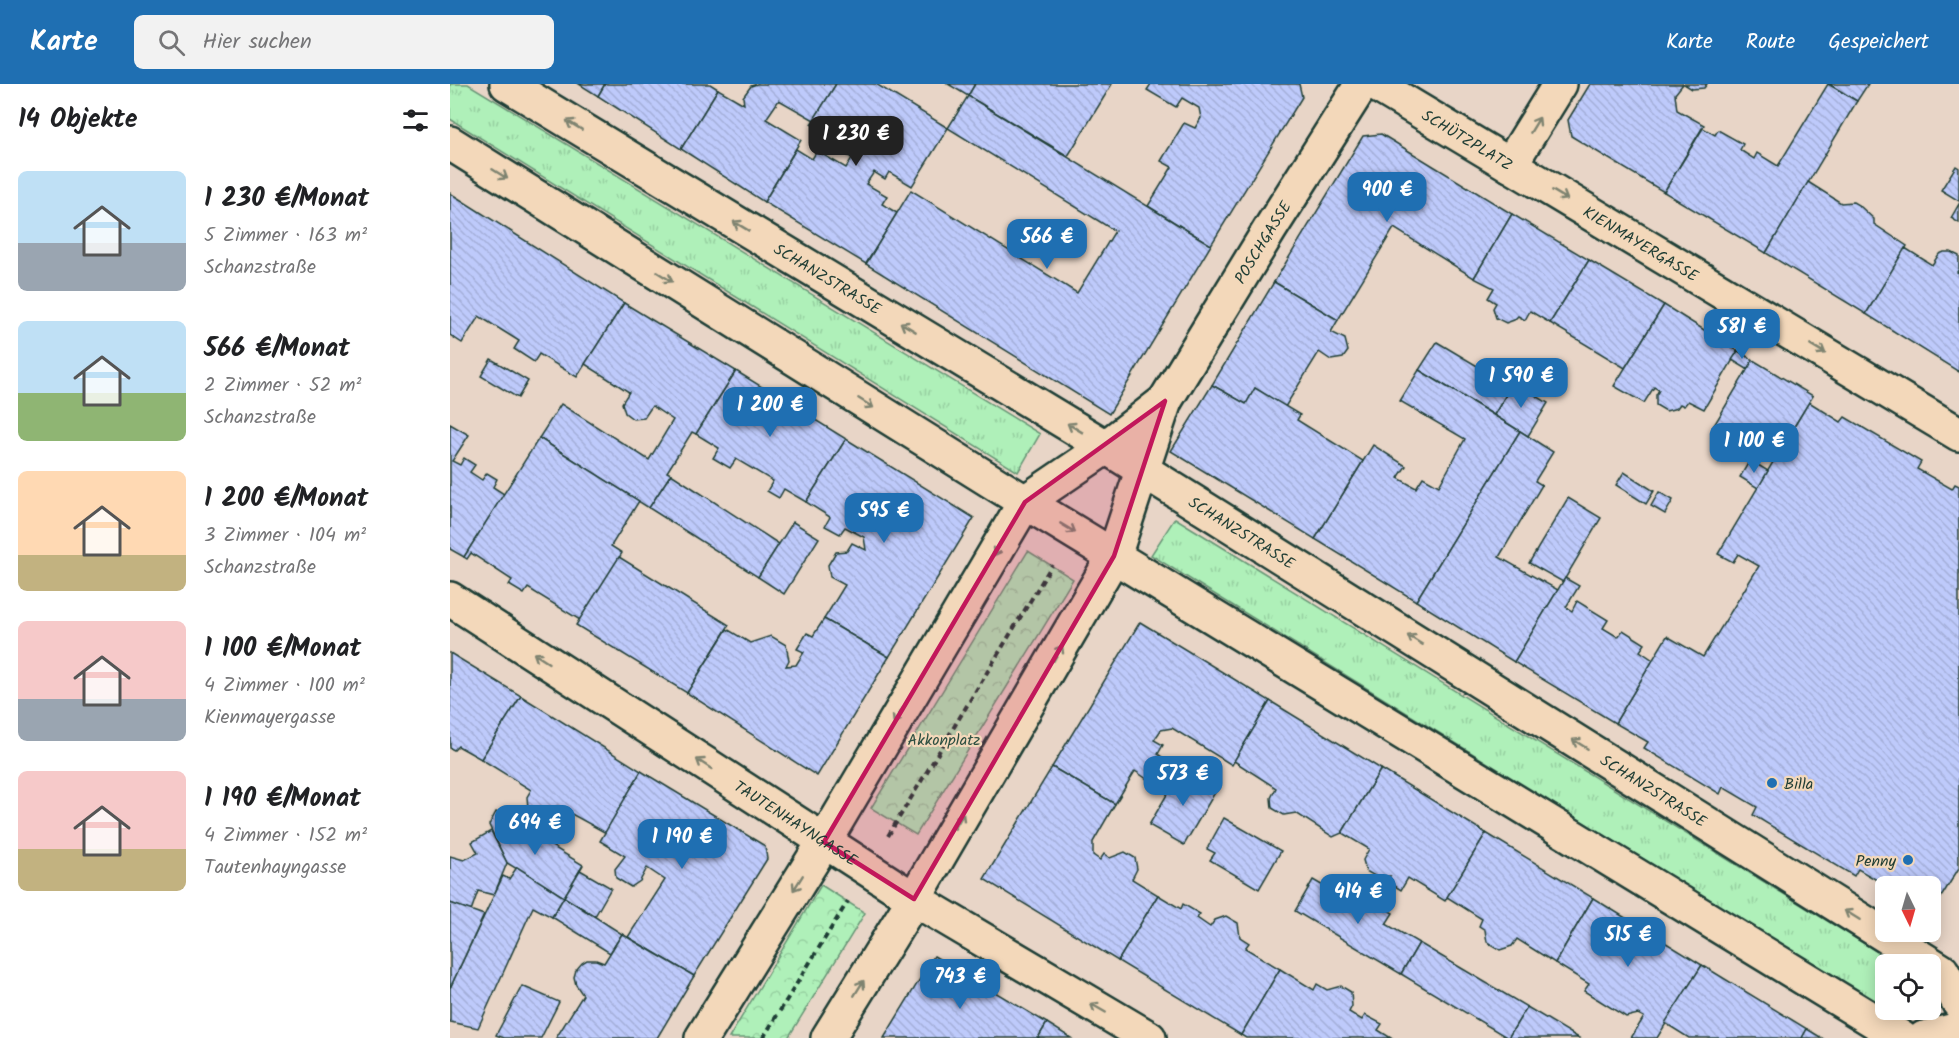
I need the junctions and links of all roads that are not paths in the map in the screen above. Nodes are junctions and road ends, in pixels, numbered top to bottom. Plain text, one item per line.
1 (507, 84) edge
2 (1362, 84) edge
3 (1375, 84) edge
4 (1560, 84) edge
5 (450, 143) edge
6 (1510, 165) junction
7 (1165, 401) junction
8 (1959, 434) edge
9 (1106, 447) junction
10 (1142, 470) junction
11 (1025, 502) junction
12 (1114, 556) junction
13 (450, 599) edge
14 (824, 842) junction
15 (914, 899) junction
16 (1959, 1003) edge
17 (1959, 1029) edge
18 (702, 1038) edge
19 (828, 1038) edge
20 (1149, 1038) edge
21 (1902, 1038) edge
22 (1924, 1038) edge

9 -> 1 street, SCHANZSTRASSE
2 - 7 street, POSCHGASSE
3 - 6 street, SCHÜTZPLATZ
6 -> 4 street, SCHÜTZPLATZ
5 -> 11 street
6 -> 8 street, KIENMAYERGASSE
7 - 9 street
7 - 10 street
9 - 10 street, SCHANZSTRASSE
9 - 11 street
10 - 12 street
16 -> 10 street, SCHANZSTRASSE
11 -> 12 street
11 -> 14 street
15 -> 12 street
12 - 21 street
14 -> 13 street, TAUTENHAYNGASSE
14 - 15 street, TAUTENHAYNGASSE
14 -> 18 street
19 -> 15 street
20 -> 15 street, TAUTENHAYNGASSE
17 - 22 street

